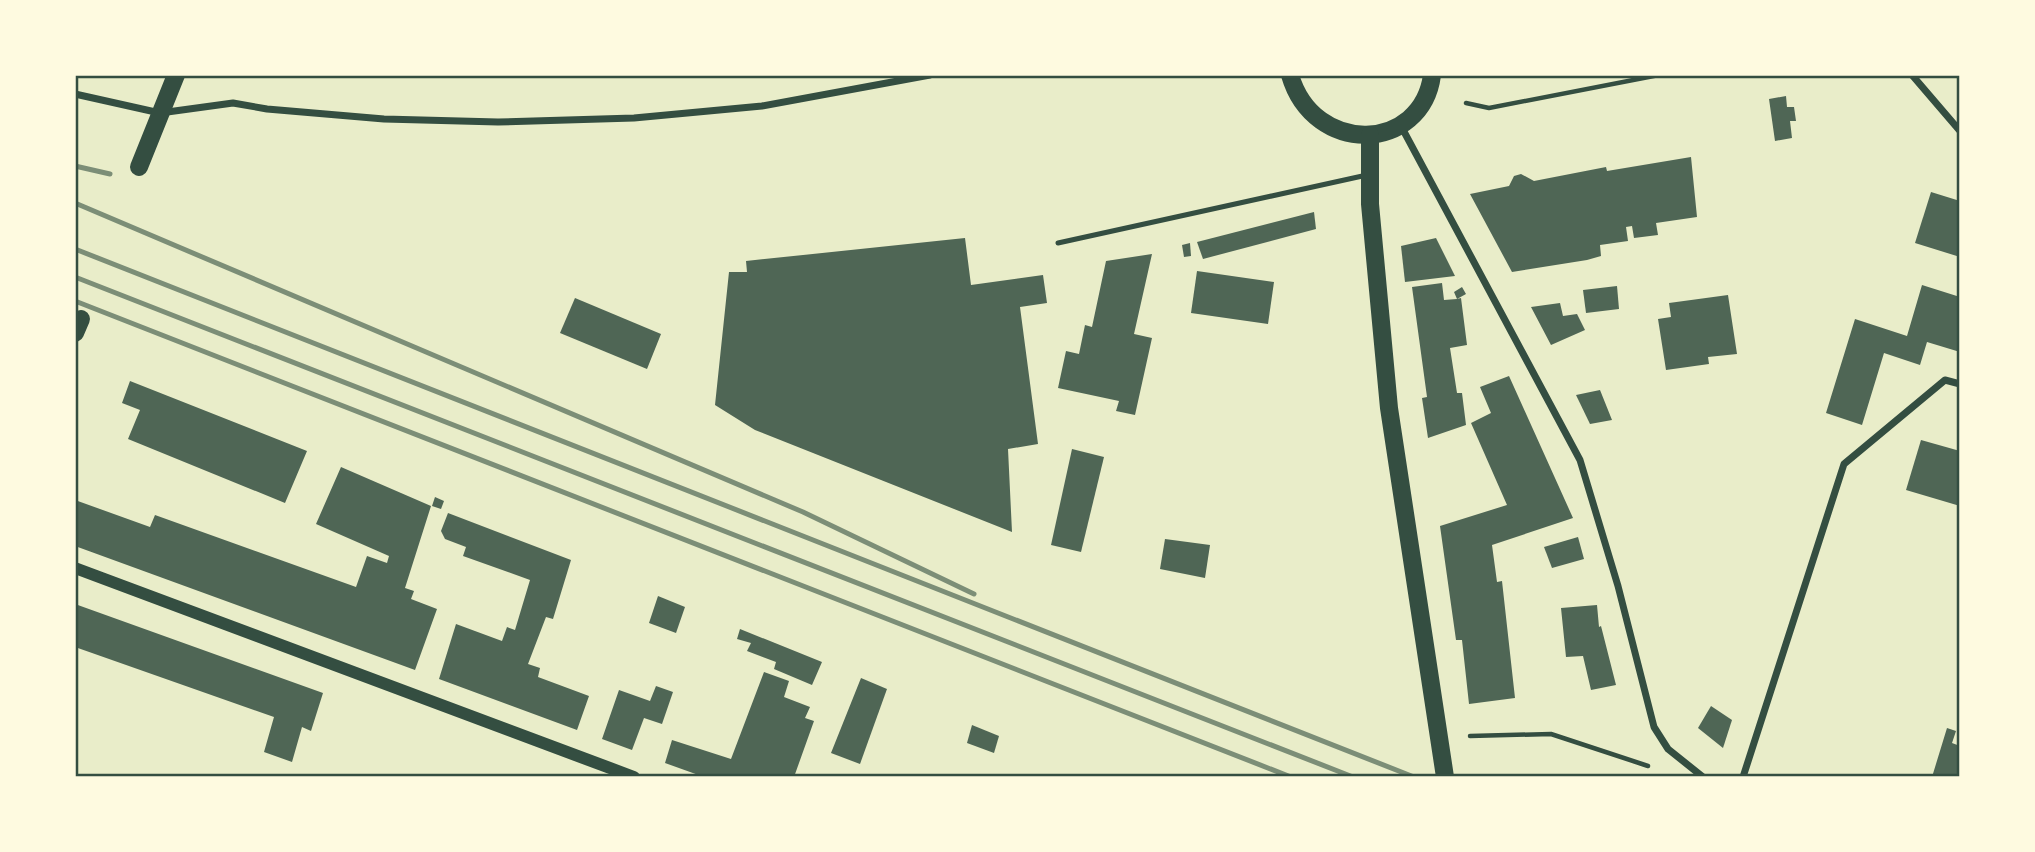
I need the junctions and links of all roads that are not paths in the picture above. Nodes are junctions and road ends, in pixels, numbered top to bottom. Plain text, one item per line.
1 (176, 75) edge
2 (930, 75) edge
3 (1290, 75) edge
4 (1432, 75) edge
5 (1912, 75) edge
6 (75, 94) edge
7 (160, 113) junction
8 (1400, 124) junction
9 (1960, 131) edge
10 (1370, 135) junction
11 (139, 167) dead end
12 (1370, 174) junction
13 (1058, 243) dead end
14 (1960, 384) edge
15 (75, 568) edge
16 (634, 777) edge
17 (1445, 777) edge
18 (1703, 777) edge
19 (1743, 777) edge

1 - 7 main road
2 - 7 street
3 - 10 main road
4 - 8 main road
5 - 9 street
6 - 7 street
7 - 11 main road
8 - 10 main road
8 - 18 street
10 - 12 main road
12 - 13 lane
12 - 17 main road
14 - 19 street
15 - 16 street

